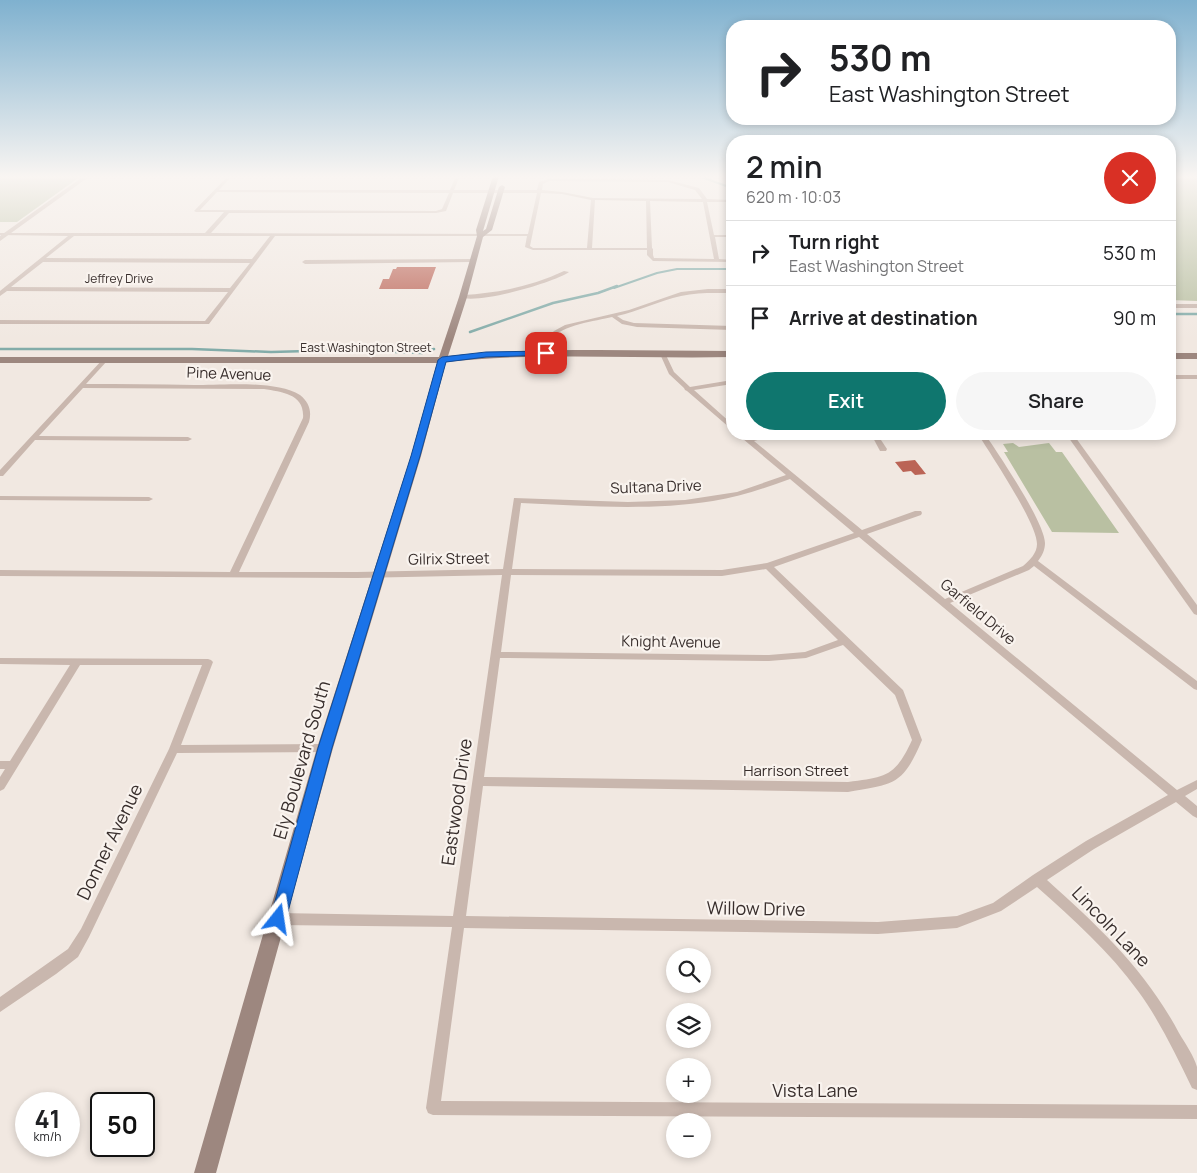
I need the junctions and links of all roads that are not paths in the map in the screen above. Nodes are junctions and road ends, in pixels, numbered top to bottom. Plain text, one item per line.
1 (210, 231) edge
2 (479, 231) edge
3 (488, 231) edge
4 (530, 231) edge
5 (590, 231) edge
6 (650, 231) edge
7 (711, 231) edge
8 (3, 234) edge
9 (74, 234) junction
10 (206, 235) junction
11 (273, 235) junction
12 (529, 235) junction
13 (480, 236) junction
14 (712, 236) junction
15 (726, 236) edge
16 (0, 239) edge
17 (589, 249) junction
18 (651, 249) junction
19 (42, 260) junction
20 (472, 260) junction
21 (717, 260) junction
22 (254, 261) junction
23 (726, 261) edge
24 (305, 262) dead end
25 (566, 272) dead end
26 (7, 289) junction
27 (232, 290) junction
28 (726, 291) edge
29 (0, 294) edge
30 (463, 297) junction
31 (1176, 306) edge
32 (1197, 306) edge
33 (613, 315) junction
34 (0, 322) edge
35 (726, 328) edge
36 (546, 353) junction
37 (663, 354) junction
38 (726, 354) edge
39 (1176, 356) edge
40 (1197, 356) edge
41 (0, 360) edge
42 (105, 360) junction
43 (442, 360) junction
44 (1176, 377) edge
45 (1197, 377) edge
46 (726, 383) edge
47 (81, 386) junction
48 (687, 389) junction
49 (726, 422) edge
50 (33, 438) junction
51 (188, 439) dead end
52 (749, 440) edge
53 (878, 440) edge
54 (986, 440) edge
55 (1074, 440) edge
56 (883, 449) dead end
57 (0, 474) edge
58 (792, 476) junction
59 (0, 498) edge
60 (149, 499) dead end
61 (517, 500) joint
62 (918, 513) dead end
63 (862, 533) junction
64 (1034, 562) junction
65 (768, 566) junction
66 (507, 572) junction
67 (0, 573) edge
68 (233, 575) junction
69 (378, 575) junction
70 (945, 602) junction
71 (1197, 612) edge
72 (844, 641) junction
73 (495, 655) junction
74 (0, 661) edge
75 (77, 662) junction
76 (1197, 686) edge
77 (325, 748) junction
78 (174, 749) junction
79 (0, 765) edge
80 (14, 765) junction
81 (478, 781) junction
82 (1197, 784) edge
83 (0, 786) edge
84 (1177, 794) junction
85 (1197, 813) edge
86 (1037, 879) junction
87 (278, 919) junction
88 (458, 922) junction
89 (0, 1005) edge
90 (1197, 1083) edge
91 (433, 1108) joint
92 (1197, 1112) edge
93 (204, 1173) edge

1 - 10 street
2 - 13 main road
3 - 13 main road
4 - 12 street
5 - 17 street
6 - 18 street
7 - 14 street
8 - 9 street
8 - 16 street
9 - 10 street
9 - 19 street
10 - 11 street
11 - 13 street
11 - 22 street
12 - 13 street
12 - 17 street
13 - 20 main road, Ely Boulevard South
14 - 15 street
14 - 21 street
17 - 18 street
18 - 21 street
19 - 22 street
19 - 26 street
20 - 24 street
20 - 30 main road, Ely Boulevard South
21 - 23 street
22 - 27 street
25 - 30 street
26 - 27 street, Jeffrey Drive
26 - 29 street
27 - 34 street
28 - 33 street
30 - 43 main road, Ely Boulevard South
31 - 32 street
33 - 35 street
33 - 36 street
36 - 37 main road, East Washington Street
36 - 43 main road, East Washington Street
37 - 38 main road, East Washington Street
37 - 48 street
39 - 40 main road
41 - 42 main road, East Washington Street
42 - 43 main road, East Washington Street
42 - 47 street
43 - 69 main road, Ely Boulevard South
44 - 45 street
46 - 48 street
47 - 50 street
47 - 68 street, Pine Avenue
48 - 49 street
50 - 51 street
50 - 57 street
52 - 58 street, Garfield Drive
53 - 56 street
54 - 64 street
55 - 71 street
58 - 61 street, Sultana Drive
58 - 63 street, Garfield Drive
59 - 60 street
61 - 66 street, Eastwood Drive
62 - 63 street, Gilrix Street
63 - 65 street, Gilrix Street
63 - 70 street, Garfield Drive
64 - 70 street
64 - 76 street
65 - 66 street, Gilrix Street
65 - 72 street, Harrison Street
66 - 69 street, Gilrix Street
66 - 73 street, Eastwood Drive
67 - 68 street, Gilrix Street
68 - 69 street, Gilrix Street
69 - 77 main road, Ely Boulevard South
70 - 84 street, Garfield Drive
72 - 73 street, Knight Avenue
72 - 81 street, Harrison Street
73 - 81 street, Eastwood Drive
74 - 75 street
75 - 78 street, Donner Avenue
75 - 80 street
77 - 78 street
77 - 87 main road, Ely Boulevard South
78 - 89 street, Donner Avenue
79 - 80 street
80 - 83 street
81 - 88 street, Eastwood Drive
82 - 84 street, Willow Drive
84 - 85 street, Garfield Drive
84 - 86 street, Willow Drive
86 - 88 street, Willow Drive
86 - 90 street, Lincoln Lane
87 - 88 street, Willow Drive
87 - 93 main road, Ely Boulevard South
88 - 91 street, Eastwood Drive
91 - 92 street, Vista Lane

